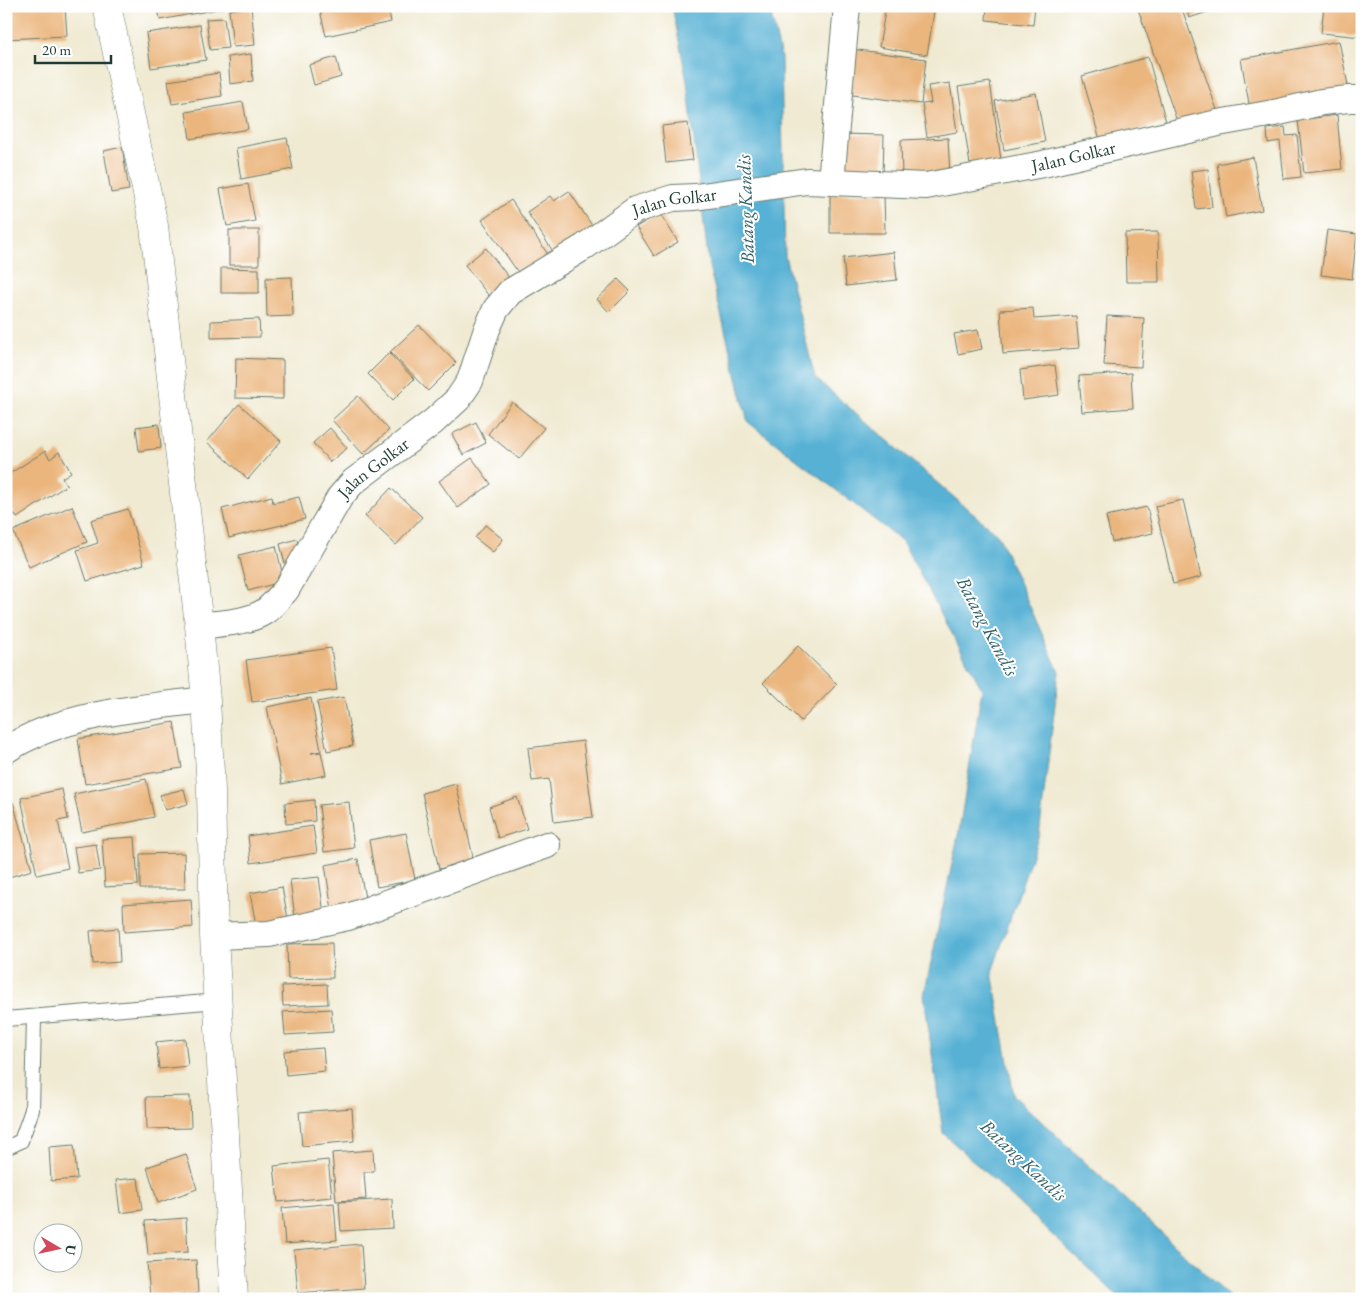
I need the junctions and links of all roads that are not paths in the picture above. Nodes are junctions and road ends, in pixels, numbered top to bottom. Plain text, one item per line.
1 (107, 6) edge
2 (847, 6) edge
3 (1362, 99) edge
4 (819, 181) junction
5 (199, 626) junction
6 (206, 700) junction
7 (6, 750) edge
8 (547, 844) dead end
9 (214, 936) junction
10 (218, 1001) junction
11 (34, 1018) junction
12 (6, 1019) edge
13 (6, 1148) edge
14 (234, 1299) edge

1 - 5 street
2 - 4 street
3 - 4 street, Jalan Golkar
4 - 5 street, Jalan Golkar
5 - 6 street
6 - 7 street
6 - 9 street
8 - 9 street
9 - 10 street
10 - 11 lane
10 - 14 street
11 - 12 lane
11 - 13 lane

